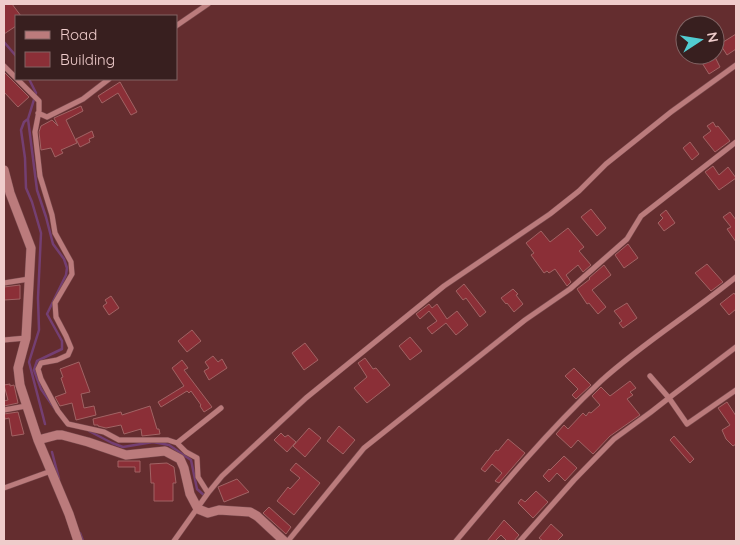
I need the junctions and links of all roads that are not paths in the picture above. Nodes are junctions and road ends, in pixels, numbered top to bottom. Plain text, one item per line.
1 (208, 4) edge
2 (178, 25) edge
3 (736, 65) edge
4 (4, 66) edge
5 (15, 76) edge
6 (19, 80) edge
7 (108, 80) edge
8 (38, 114) junction
9 (736, 142) edge
10 (4, 170) edge
11 (736, 277) edge
12 (30, 279) junction
13 (4, 283) edge
14 (26, 338) junction
15 (4, 340) edge
16 (736, 347) edge
17 (650, 376) dead end
18 (736, 390) edge
19 (669, 398) junction
20 (26, 406) junction
21 (221, 408) dead end
22 (4, 410) edge
23 (38, 440) junction
24 (177, 444) junction
25 (51, 471) junction
26 (4, 488) edge
27 (208, 493) junction
28 (198, 509) junction
29 (78, 541) edge
30 (174, 541) edge
31 (284, 541) edge
32 (288, 541) edge
33 (456, 541) edge
34 (520, 541) edge

1 - 2 street
3 - 27 street
4 - 5 street
6 - 8 street
7 - 8 street
8 - 24 street
9 - 32 street
10 - 12 street
11 - 33 street
12 - 13 street
12 - 14 street
14 - 15 street
14 - 20 street
16 - 19 street
17 - 19 street
18 - 19 street
19 - 34 street
20 - 22 street
20 - 23 street
21 - 24 street
23 - 25 street
23 - 28 street
24 - 27 street
25 - 26 street
25 - 29 street
27 - 28 street
28 - 30 street
28 - 31 street

